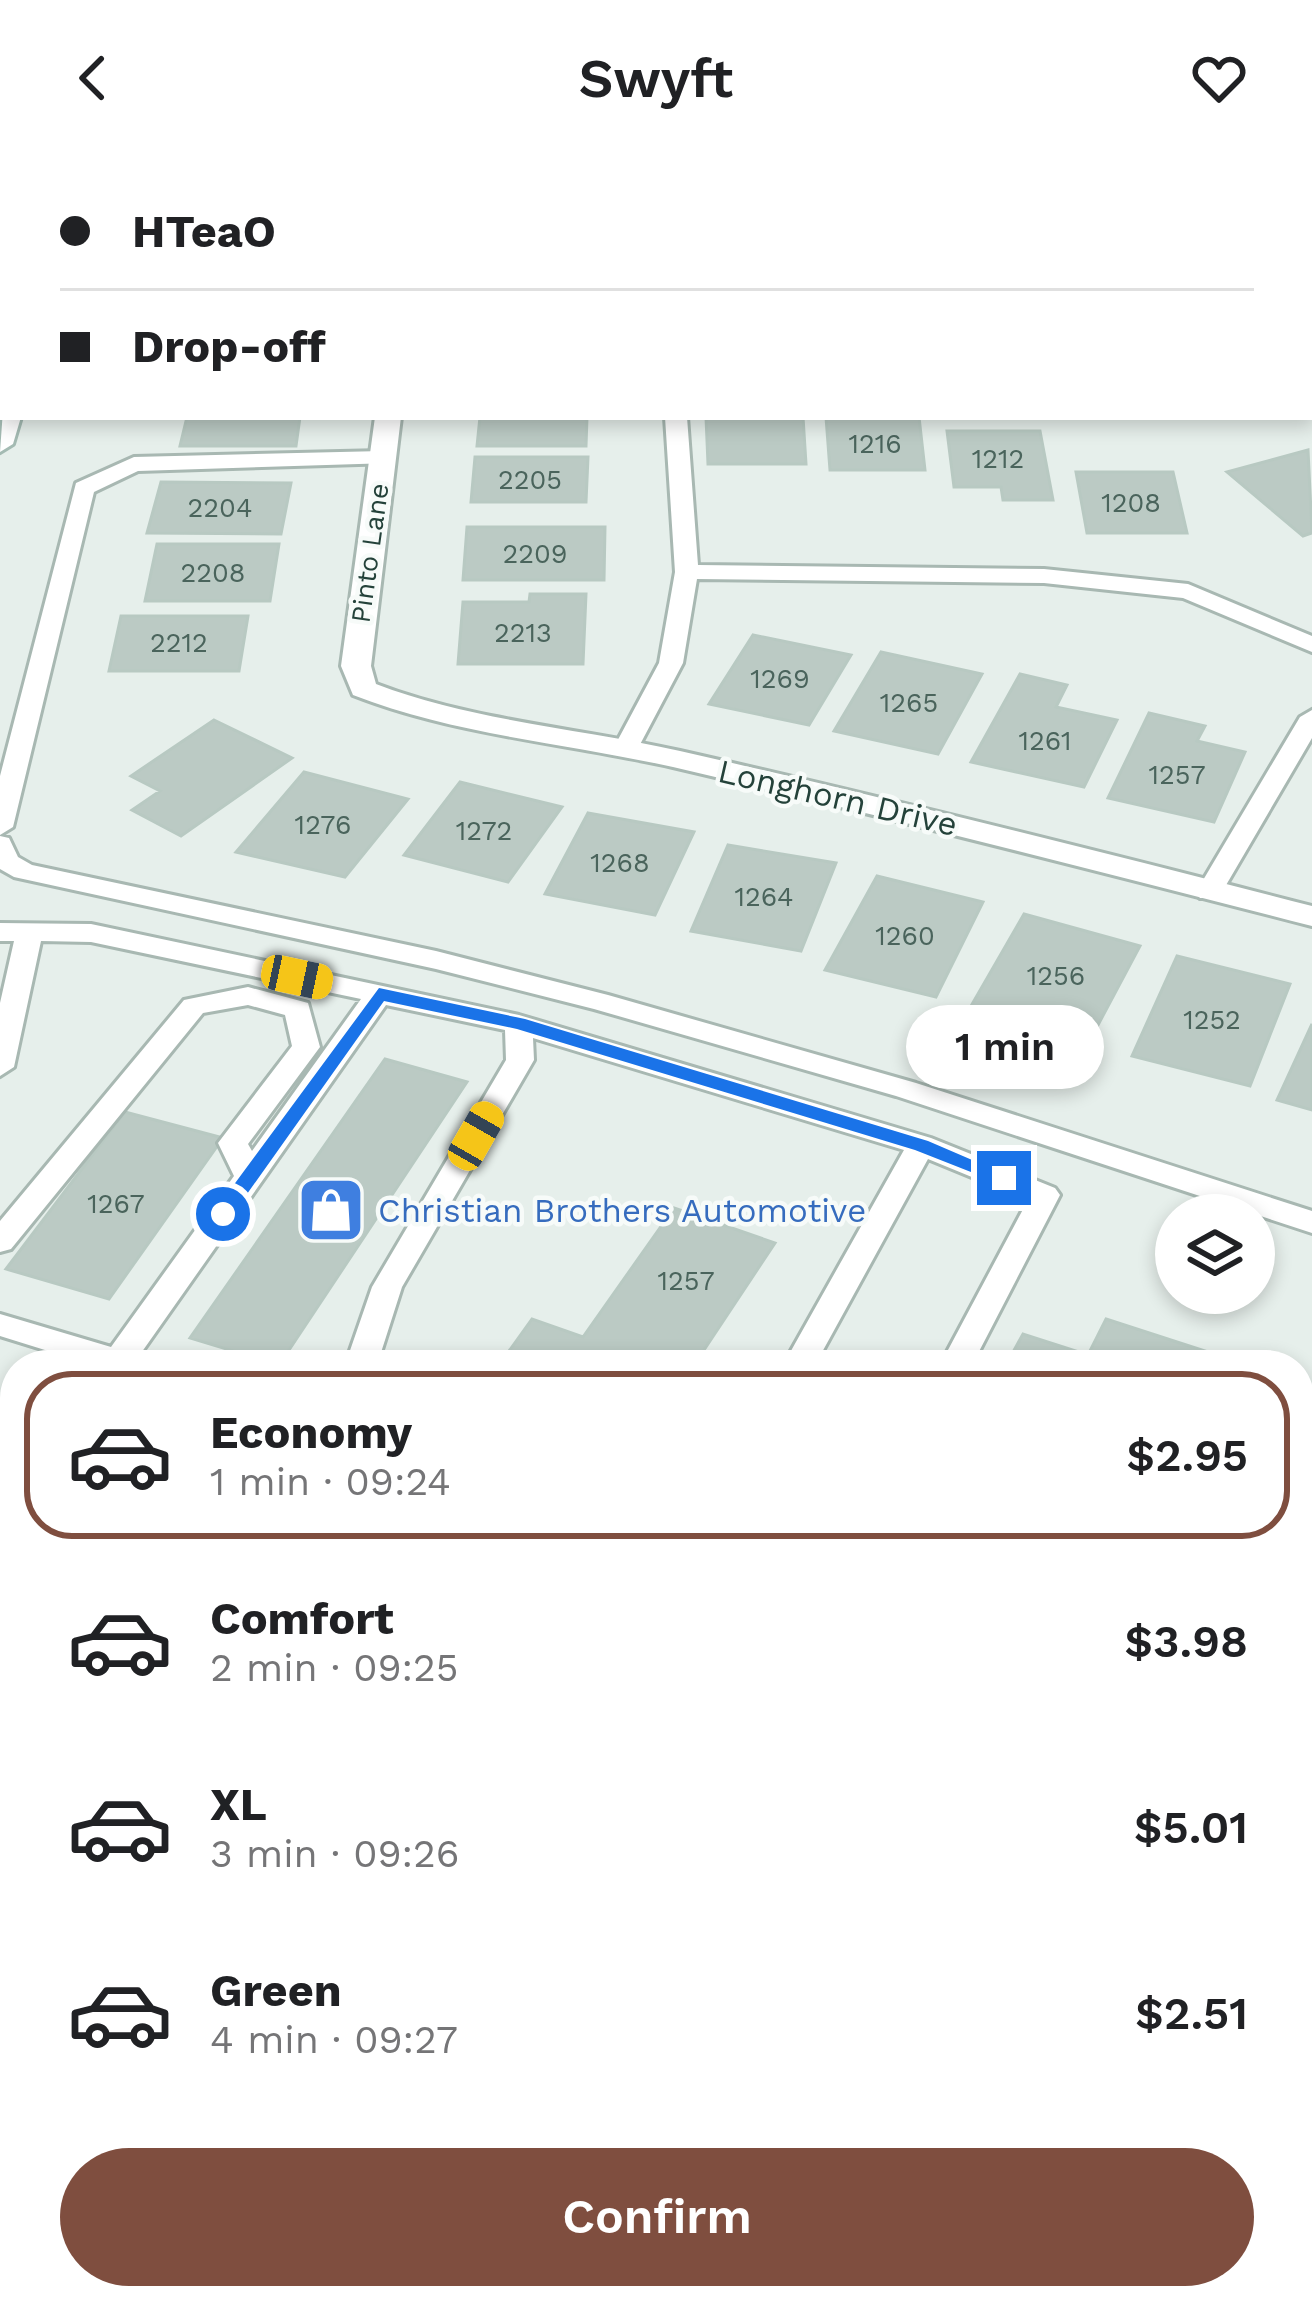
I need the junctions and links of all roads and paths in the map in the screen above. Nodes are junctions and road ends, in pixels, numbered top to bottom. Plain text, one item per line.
1 (388, 420) edge
2 (676, 420) edge
3 (383, 458) junction
4 (687, 572) junction
5 (1312, 645) edge
6 (363, 689) joint
7 (1312, 717) edge
8 (626, 749) junction
9 (0, 827) edge
10 (0, 844) edge
11 (1209, 892) junction
12 (1312, 916) edge
13 (14, 932) edge
14 (379, 994) junction
15 (519, 1024) junction
16 (0, 1066) edge
17 (921, 1145) junction
18 (250, 1177) junction
19 (1312, 1222) edge
20 (0, 1241) edge
21 (0, 1325) edge
22 (82, 1350) edge
23 (133, 1350) edge
24 (366, 1350) edge
25 (807, 1350) edge
26 (964, 1350) edge

1 - 3 street, Pinto Lane
2 - 4 lane
3 - 6 street, Pinto Lane
3 - 9 lane
4 - 5 lane
4 - 8 lane
6 - 8 street, Longhorn Drive
7 - 11 lane
8 - 11 street, Longhorn Drive
10 - 19 lane
11 - 12 street, Longhorn Drive
13 - 14 lane
13 - 16 lane
14 - 15 lane
14 - 18 lane
15 - 17 lane
15 - 24 lane
17 - 25 lane
17 - 26 lane
18 - 20 lane
18 - 23 lane
21 - 22 lane

